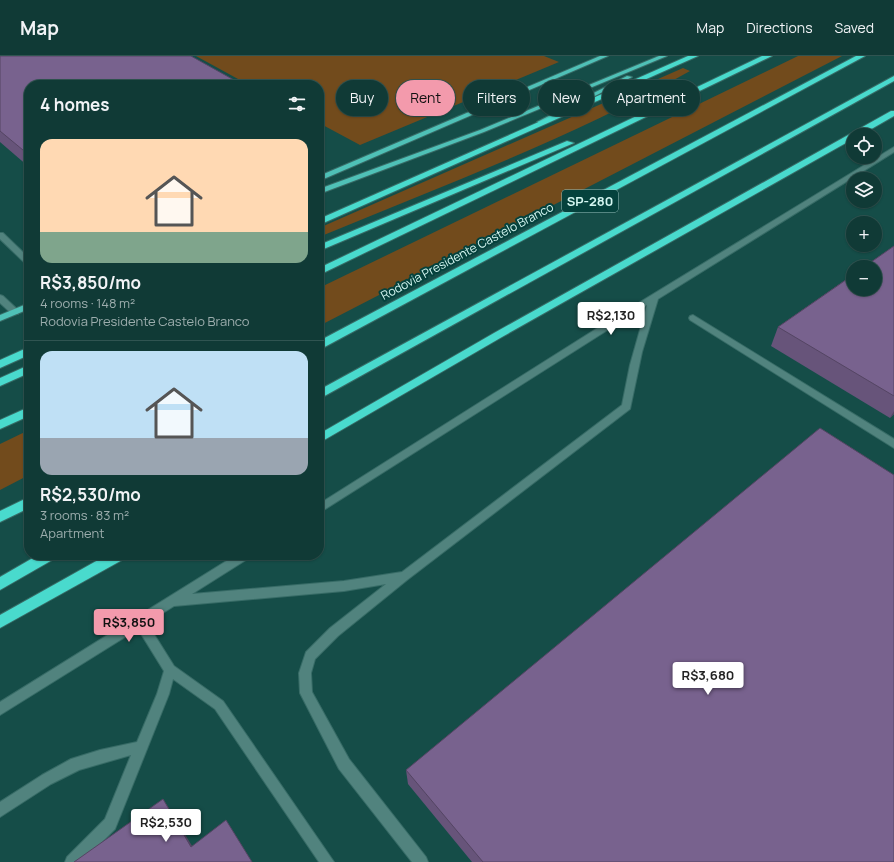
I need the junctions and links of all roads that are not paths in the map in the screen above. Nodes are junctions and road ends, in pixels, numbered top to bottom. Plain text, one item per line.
1 (605, 56) edge
2 (664, 56) edge
3 (668, 56) edge
4 (694, 56) edge
5 (768, 56) edge
6 (861, 56) edge
7 (894, 78) edge
8 (700, 89) edge
9 (894, 113) edge
10 (640, 116) edge
11 (644, 116) edge
12 (868, 128) edge
13 (511, 137) junction
14 (846, 140) edge
15 (894, 149) edge
16 (324, 177) edge
17 (324, 190) edge
18 (324, 220) edge
19 (0, 235) edge
20 (324, 246) edge
21 (24, 257) edge
22 (324, 270) edge
23 (0, 298) edge
24 (654, 298) junction
25 (24, 308) edge
26 (15, 312) junction
27 (0, 318) edge
28 (693, 318) dead end
29 (324, 343) edge
30 (24, 353) edge
31 (0, 364) edge
32 (24, 371) edge
33 (0, 382) edge
34 (324, 393) edge
35 (24, 413) edge
36 (0, 425) edge
37 (324, 436) edge
38 (894, 444) edge
39 (24, 505) edge
40 (324, 506) edge
41 (0, 517) edge
42 (41, 560) edge
43 (110, 560) edge
44 (237, 560) edge
45 (404, 576) junction
46 (0, 584) edge
47 (172, 601) junction
48 (0, 622) edge
49 (140, 622) junction
50 (170, 670) junction
51 (0, 709) edge
52 (141, 747) junction
53 (0, 810) edge
54 (72, 862) edge
55 (327, 862) edge
56 (421, 862) edge

1 - 16 main road
2 - 17 main road
3 - 13 main road
4 - 13 highway
5 - 8 highway
6 - 29 highway, Rodovia Presidente Castelo Branco / SP-280
7 - 34 highway
9 - 12 highway
10 - 20 highway
11 - 22 highway
13 - 18 highway
14 - 37 highway
15 - 24 street
19 - 21 street
23 - 26 street
24 - 40 street
24 - 45 street
25 - 26 main road
26 - 27 main road
28 - 38 street
30 - 31 highway
32 - 33 highway
35 - 36 highway
39 - 41 highway
42 - 46 highway
43 - 48 highway
44 - 47 street
45 - 47 street
45 - 56 street
47 - 49 street
49 - 50 street
49 - 51 street
50 - 52 street
50 - 55 street
52 - 53 street
52 - 54 street

